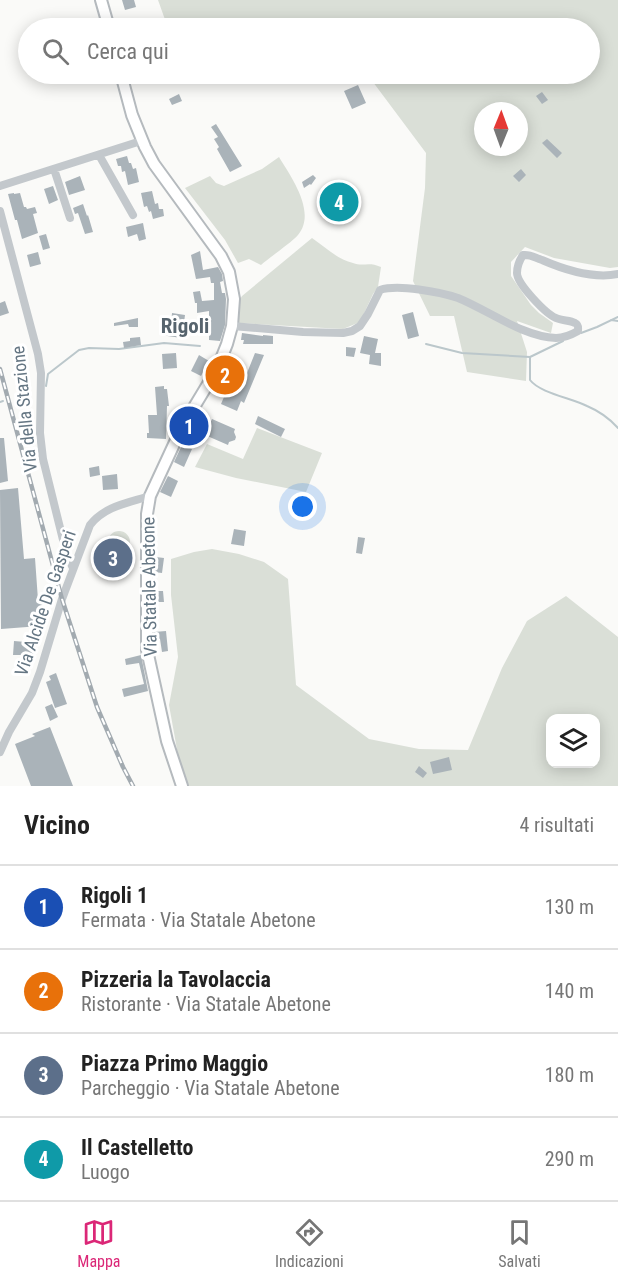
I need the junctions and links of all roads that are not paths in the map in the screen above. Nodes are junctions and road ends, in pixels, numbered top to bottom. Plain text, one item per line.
1 (101, 0) edge
2 (106, 18) edge
3 (124, 84) edge
4 (141, 141) junction
5 (99, 155) junction
6 (54, 169) junction
7 (0, 186) edge
8 (0, 212) edge
9 (133, 215) dead end
10 (70, 218) dead end
11 (618, 274) edge
12 (232, 326) junction
13 (150, 496) junction
14 (73, 568) junction
15 (0, 752) edge
16 (182, 786) edge

1 - 2 main road
3 - 4 main road, Via Statale Abetone
4 - 5 street
4 - 12 main road, Via Statale Abetone
5 - 6 street
5 - 9 street
6 - 7 street
6 - 10 street
8 - 14 street, Via della Stazione
11 - 12 street
12 - 13 main road, Via Statale Abetone
13 - 14 street, Via Alcide De Gasperi
13 - 16 main road, Via Statale Abetone
14 - 15 street, Via Alcide De Gasperi

